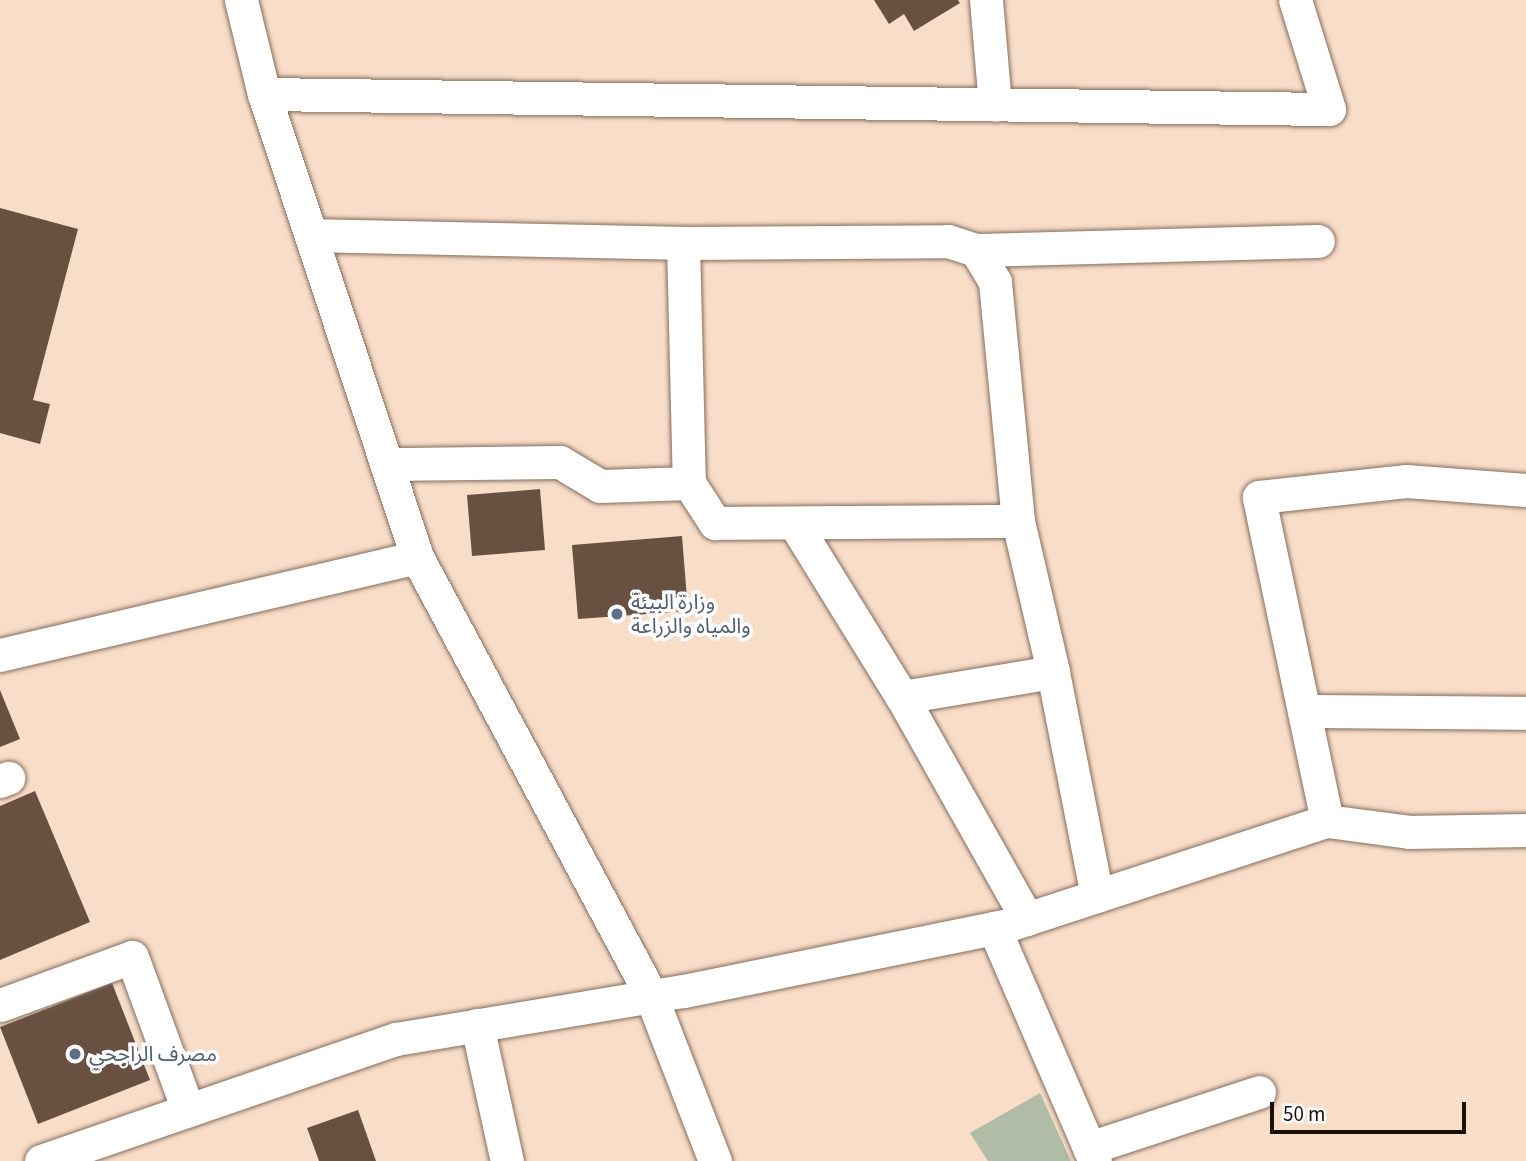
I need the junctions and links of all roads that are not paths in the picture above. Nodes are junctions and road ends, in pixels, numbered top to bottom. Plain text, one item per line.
1 (241, 0) edge
2 (986, 0) edge
3 (1295, 0) edge
4 (264, 94) junction
5 (995, 105) junction
6 (311, 235) junction
7 (1318, 241) dead end
8 (683, 243) junction
9 (976, 250) junction
10 (386, 464) junction
11 (689, 483) junction
12 (1526, 490) edge
13 (1018, 521) junction
14 (795, 524) junction
15 (417, 557) junction
16 (0, 655) edge
17 (1053, 672) junction
18 (902, 697) junction
19 (1304, 711) junction
20 (1526, 713) edge
21 (1327, 821) junction
22 (1526, 830) edge
23 (1097, 896) junction
24 (1027, 919) junction
25 (994, 928) junction
26 (651, 996) junction
27 (0, 1005) edge
28 (477, 1025) junction
29 (1259, 1092) dead end
30 (188, 1110) junction
31 (1092, 1154) edge
32 (40, 1161) edge
33 (507, 1161) edge
34 (715, 1161) edge

1 - 4 street
2 - 5 street
3 - 5 street
4 - 5 street
4 - 6 street
6 - 8 street
6 - 10 street
7 - 9 street
8 - 9 street
8 - 11 street
9 - 13 street
10 - 11 street
10 - 15 street
11 - 14 street
12 - 19 street
13 - 14 street
13 - 17 street
14 - 18 street
15 - 16 street
15 - 26 street
17 - 18 street
17 - 23 street
18 - 24 street
19 - 20 street
19 - 21 street
21 - 22 street
21 - 23 street
23 - 24 street
24 - 25 street
25 - 26 street
25 - 31 street
26 - 28 street
26 - 34 street
27 - 30 street
28 - 30 street
28 - 33 street
29 - 31 street
30 - 32 street

